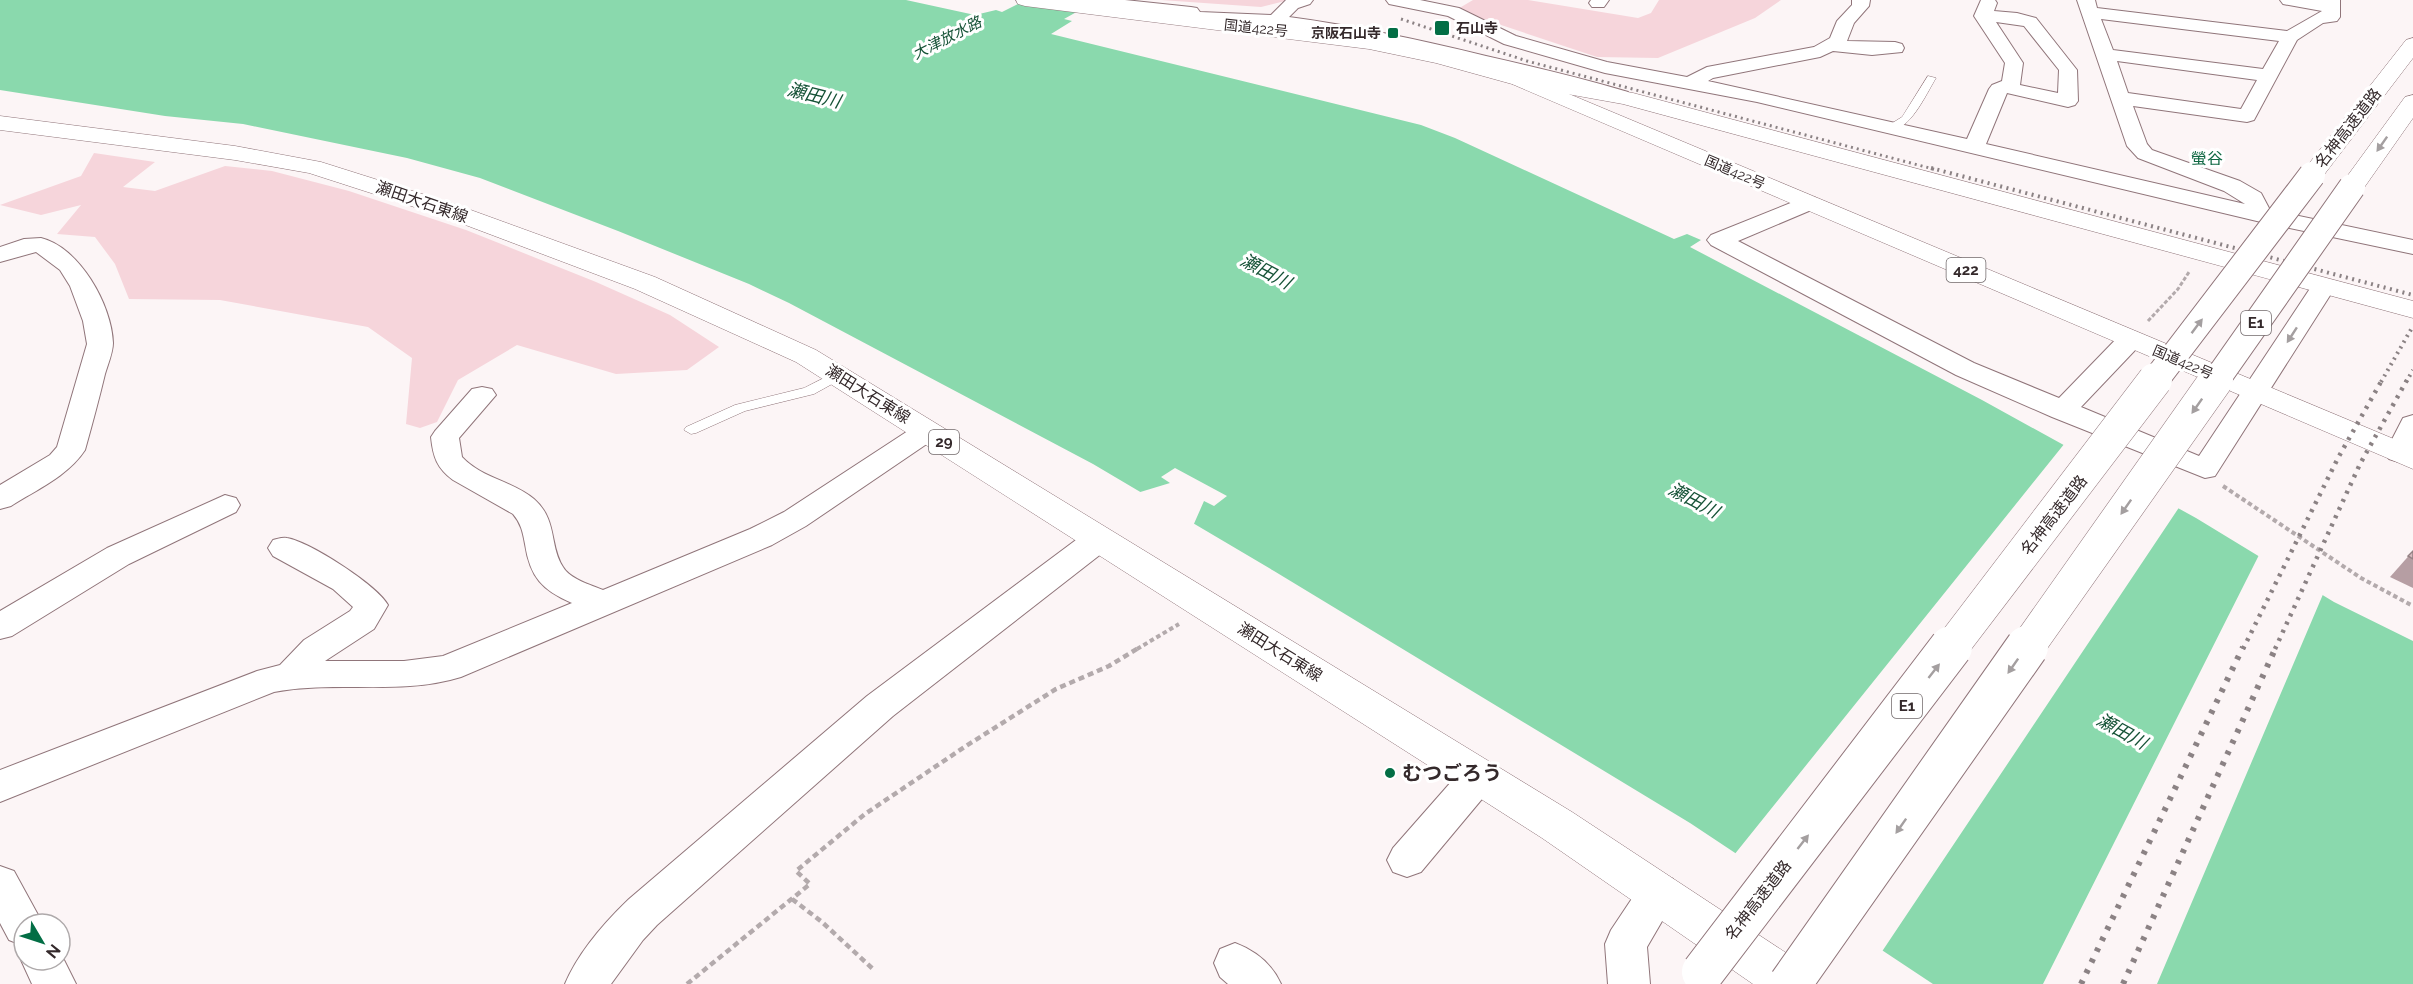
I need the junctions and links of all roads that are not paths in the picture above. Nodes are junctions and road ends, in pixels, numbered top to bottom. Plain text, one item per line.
1 (1025, 0) edge
2 (1395, 0) edge
3 (1861, 0) edge
4 (2289, 0) edge
5 (2331, 3) edge
6 (1080, 4) edge
7 (2088, 6) edge
8 (1986, 8) edge
9 (1283, 15) edge
10 (2290, 38) junction
11 (2413, 44) edge
12 (1834, 46) junction
13 (1895, 48) dead end
14 (2104, 54) junction
15 (2269, 76) junction
16 (1931, 78) dead end
17 (1519, 80) junction
18 (1691, 83) junction
19 (2004, 87) junction
20 (1625, 98) junction
21 (2119, 98) junction
22 (2413, 102) edge
23 (0, 123) edge
24 (1890, 129) junction
25 (1974, 148) junction
26 (1808, 203) junction
27 (2261, 215) junction
28 (2413, 247) edge
29 (0, 255) edge
30 (2324, 286) junction
31 (2413, 310) edge
32 (2130, 340) junction
33 (838, 375) junction
34 (2255, 392) junction
35 (483, 395) dead end
36 (2062, 411) junction
37 (2413, 424) edge
38 (691, 430) dead end
39 (927, 431) junction
40 (2406, 456) edge
41 (0, 499) edge
42 (225, 505) dead end
43 (1099, 539) junction
44 (284, 548) dead end
45 (604, 604) junction
46 (0, 627) edge
47 (292, 674) junction
48 (1479, 776) junction
49 (0, 786) edge
50 (1407, 860) dead end
51 (0, 884) edge
52 (1659, 891) junction
53 (16, 912) edge
54 (586, 984) edge
55 (1629, 984) edge
56 (1694, 984) edge
57 (1791, 984) edge

1 - 6 main road, 国道422号 / 422
2 - 18 street
3 - 12 street
4 - 5 street
5 - 10 street
6 - 9 street
6 - 9 main road, 国道422号 / 422
7 - 10 street
7 - 14 street
8 - 19 street
8 - 19 street
9 - 17 main road, 国道422号 / 422
9 - 20 street
10 - 15 street
56 -> 11 main road, 名神高速道路 / E1, bridge
12 - 13 street
12 - 18 street
14 - 15 street
14 - 21 street
15 - 21 street
16 - 24 lane
17 - 20 main road
17 - 26 main road, 国道422号 / 422
18 - 24 street
19 - 25 street
20 - 30 main road
21 - 27 street
22 -> 57 main road, E1, bridge
23 - 33 main road, 瀬田大石東線 / 29
24 - 25 street
25 - 27 street
26 - 32 main road, 国道422号 / 422
26 - 36 street
27 - 28 street
29 - 41 street
30 - 31 main road
30 -> 34 street
32 - 34 main road, 国道422号 / 422
32 - 36 street
33 - 38 lane
33 - 39 main road, 瀬田大石東線 / 29
34 - 36 street
34 - 40 main road, 国道422号 / 422
35 - 45 street
37 - 40 street
39 - 43 main road, 瀬田大石東線 / 29
39 - 45 street
42 - 46 street
43 - 48 main road, 瀬田大石東線 / 29
43 - 54 street
44 - 47 street
45 - 47 street
47 - 49 street
48 - 50 street
48 - 52 main road, 瀬田大石東線 / 29
51 - 53 street
52 - 55 street
52 - 57 main road, 瀬田大石東線 / 29

